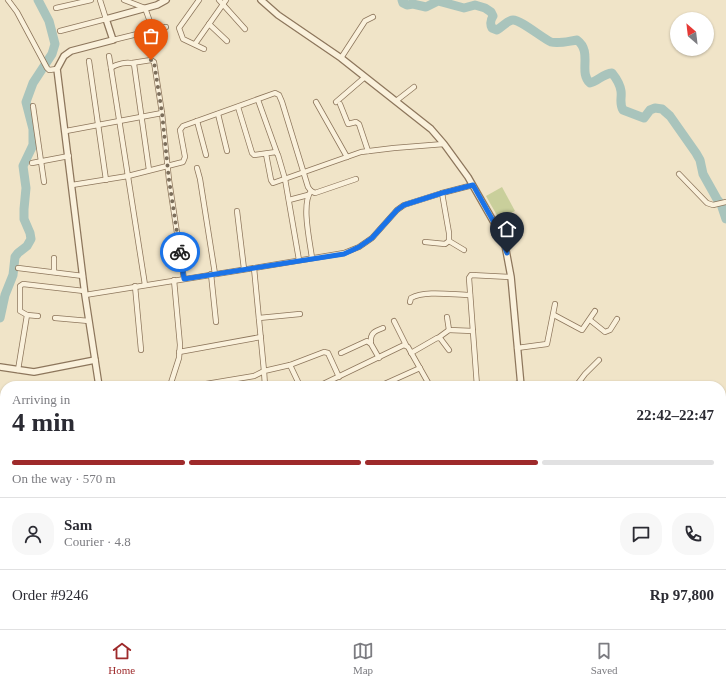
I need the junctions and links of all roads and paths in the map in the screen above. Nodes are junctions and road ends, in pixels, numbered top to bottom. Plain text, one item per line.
1 (8, 0) edge
2 (91, 0) edge
3 (100, 0) edge
4 (124, 0) edge
5 (166, 0) edge
6 (199, 0) edge
7 (226, 0) edge
8 (265, 1) edge
9 (221, 2) edge
10 (56, 8) dead end
11 (145, 8) junction
12 (373, 17) dead end
13 (106, 19) junction
14 (209, 24) junction
15 (166, 27) dead end
16 (245, 29) dead end
17 (153, 30) junction
18 (60, 31) dead end
19 (113, 40) junction
20 (227, 41) dead end
21 (195, 44) junction
22 (204, 49) dead end
23 (109, 56) dead end
24 (341, 58) junction
25 (89, 61) dead end
26 (132, 63) junction
27 (111, 68) junction
28 (57, 69) junction
29 (365, 77) junction
30 (414, 87) dead end
31 (258, 100) junction
32 (396, 101) junction
33 (316, 102) dead end
34 (33, 106) dead end
35 (238, 107) junction
36 (162, 113) junction
37 (218, 114) junction
38 (141, 117) junction
39 (119, 120) junction
40 (197, 121) junction
41 (98, 125) junction
42 (66, 131) junction
43 (444, 144) junction
44 (368, 151) junction
45 (227, 152) dead end
46 (277, 153) junction
47 (266, 154) junction
48 (206, 155) dead end
49 (69, 156) junction
50 (347, 157) junction
51 (41, 161) junction
52 (32, 163) dead end
53 (168, 166) junction
54 (197, 168) dead end
55 (149, 170) junction
56 (304, 173) junction
57 (679, 174) dead end
58 (128, 176) junction
59 (285, 179) junction
60 (356, 179) dead end
61 (106, 180) junction
62 (44, 182) dead end
63 (72, 185) junction
64 (473, 185) junction
65 (309, 193) junction
66 (442, 193) junction
67 (289, 200) junction
68 (725, 202) edge
69 (237, 211) dead end
70 (449, 241) junction
71 (425, 242) dead end
72 (464, 250) dead end
73 (54, 258) dead end
74 (312, 258) junction
75 (299, 260) junction
76 (18, 268) dead end
77 (254, 268) junction
78 (244, 269) junction
79 (54, 272) junction
80 (213, 274) junction
81 (83, 276) junction
82 (511, 277) junction
83 (184, 279) junction
84 (174, 280) junction
85 (145, 285) junction
86 (135, 286) junction
87 (85, 293) junction
88 (470, 295) junction
89 (410, 302) dead end
90 (556, 304) dead end
91 (595, 311) dead end
92 (300, 314) dead end
93 (27, 315) junction
94 (554, 315) junction
95 (38, 316) dead end
96 (447, 317) dead end
97 (55, 318) dead end
98 (259, 318) junction
99 (617, 319) dead end
100 (590, 320) junction
101 (89, 321) junction
102 (394, 321) dead end
103 (216, 322) dead end
104 (383, 328) dead end
105 (449, 330) junction
106 (473, 332) junction
107 (261, 337) junction
108 (438, 338) junction
109 (371, 342) junction
110 (406, 345) junction
111 (517, 348) junction
112 (141, 350) dead end
113 (449, 350) dead end
114 (179, 352) junction
115 (411, 352) junction
116 (341, 353) dead end
117 (379, 358) junction
118 (95, 360) junction
119 (599, 360) dead end
120 (290, 365) junction
121 (3, 368) edge
122 (420, 368) junction
123 (18, 370) junction
124 (264, 371) junction
125 (339, 377) junction
126 (98, 381) edge
127 (172, 381) edge
128 (224, 381) edge
129 (264, 381) edge
130 (298, 381) edge
131 (330, 381) edge
132 (391, 381) edge
133 (427, 381) edge
134 (477, 381) edge
135 (520, 381) edge
136 (580, 381) edge

1 - 28 street
2 - 10 street
3 - 13 street
4 - 11 street
5 - 11 street
6 - 21 street
7 - 9 street
8 - 24 street
9 - 14 street
9 - 16 street
11 - 13 street
11 - 17 street
12 - 24 street
13 - 18 street
13 - 19 street
14 - 20 street
14 - 21 street
15 - 17 street
17 - 19 street
19 - 28 street
21 - 22 street
23 - 27 street
24 - 29 street
25 - 41 street
26 - 27 street
26 - 36 street
26 - 38 street
27 - 39 street
28 - 42 street
29 - 32 street
29 - 44 street
30 - 32 street
31 - 35 street
31 - 46 street
31 - 56 street
32 - 43 street
33 - 50 street
34 - 51 street
35 - 37 street
35 - 47 street
36 - 38 street
36 - 53 street
37 - 40 street
37 - 45 street
38 - 39 street
38 - 55 street
39 - 41 street
39 - 58 street
40 - 48 street
40 - 53 street
41 - 42 street
41 - 61 street
42 - 49 street
43 - 44 street
43 - 64 street
44 - 50 street
46 - 47 street
46 - 59 street
47 - 59 street
49 - 51 street
49 - 63 street
50 - 56 street
51 - 52 street
51 - 62 street
53 - 55 street
53 - 83 street
54 - 80 street
55 - 58 street
56 - 59 street
56 - 65 street
57 - 68 street
58 - 61 street
58 - 85 street
59 - 67 street
60 - 65 street
61 - 63 street
63 - 81 street
64 - 66 street
64 - 82 street
65 - 67 street
65 - 74 street
66 - 70 street
66 - 74 street
67 - 75 street
69 - 78 street
70 - 71 street
70 - 72 street
73 - 79 street
74 - 75 street
75 - 77 street
76 - 79 street
77 - 78 street
77 - 98 street
78 - 80 street
79 - 81 street
80 - 83 street
80 - 103 street
81 - 87 street
82 - 88 street
82 - 111 street
83 - 84 street
84 - 85 street
84 - 114 street
85 - 86 street
86 - 87 street
86 - 112 street
87 - 93 street
87 - 101 street
88 - 89 street
88 - 106 street
90 - 94 street
91 - 100 street
92 - 98 street
93 - 95 street
93 - 123 street
94 - 100 street
94 - 111 street
96 - 105 street
97 - 101 street
98 - 107 street
99 - 100 street
101 - 118 street
102 - 110 street
104 - 109 street
105 - 106 street
105 - 108 street
106 - 134 street
107 - 114 street
107 - 124 street
108 - 113 street
108 - 115 street
109 - 116 street
109 - 117 street
110 - 115 street
110 - 117 street
111 - 135 street
114 - 127 street
115 - 122 street
117 - 125 street
118 - 123 street
118 - 126 street
119 - 136 street
120 - 124 street
120 - 125 street
120 - 130 street
121 - 123 street
122 - 132 street
122 - 133 street
124 - 128 street
124 - 129 street
125 - 131 street

